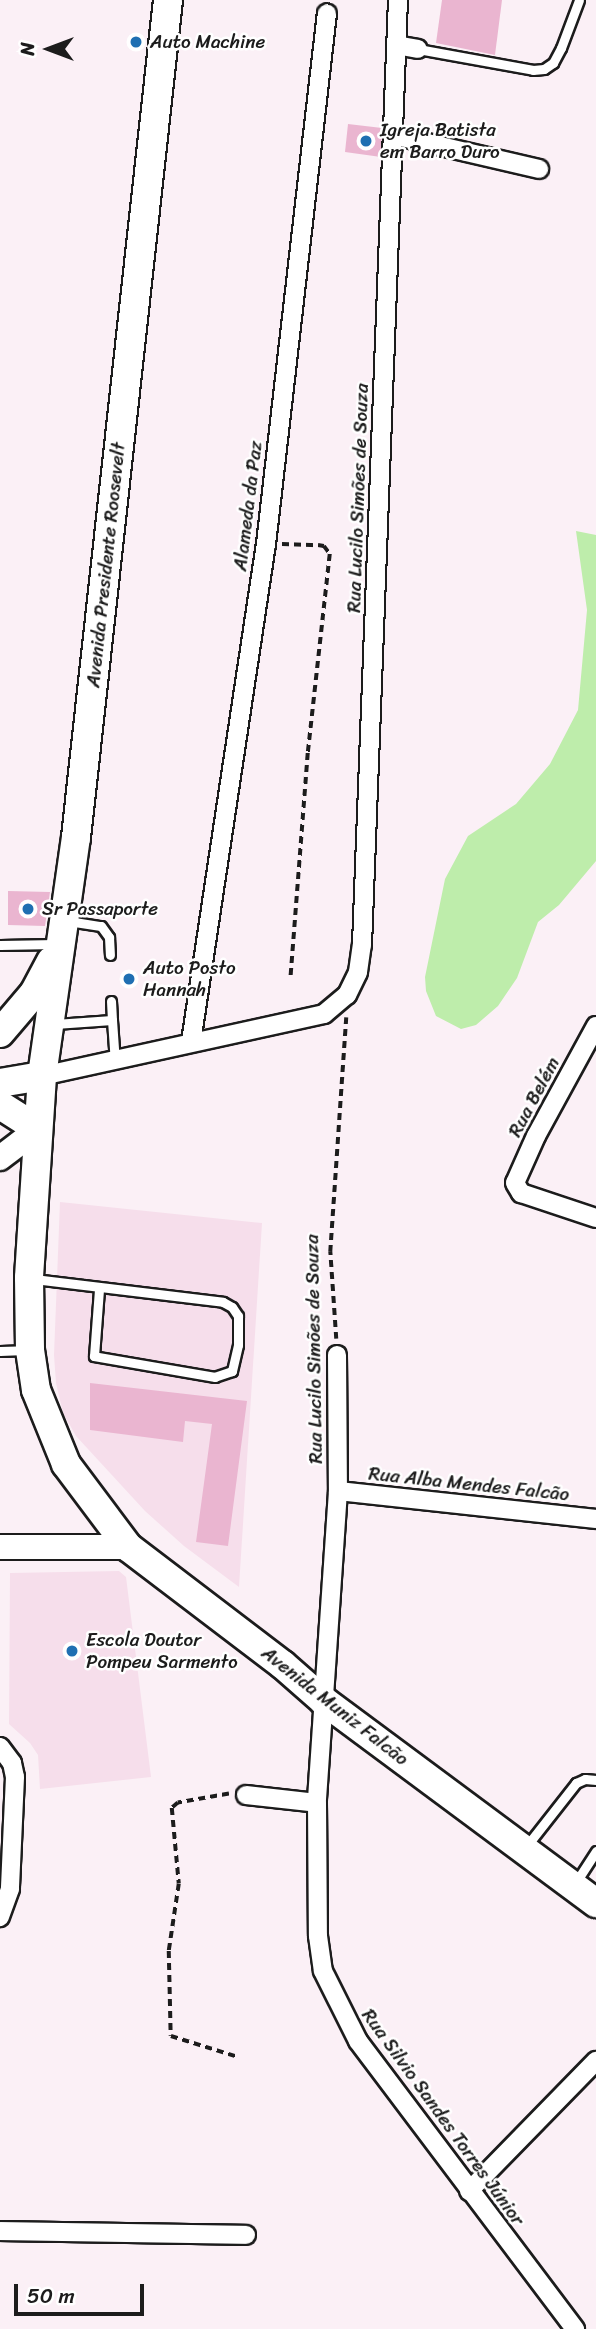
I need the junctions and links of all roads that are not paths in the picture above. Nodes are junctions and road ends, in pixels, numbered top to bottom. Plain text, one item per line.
1 (168, 0) edge
2 (398, 0) edge
3 (579, 0) edge
4 (327, 13) dead end
5 (396, 45) junction
6 (418, 49) joint
7 (393, 135) junction
8 (539, 169) dead end
9 (62, 932) junction
10 (0, 945) edge
11 (110, 955) dead end
12 (111, 1001) dead end
13 (112, 1020) junction
14 (50, 1024) junction
15 (596, 1026) edge
16 (0, 1033) edge
17 (191, 1042) junction
18 (115, 1059) junction
19 (42, 1076) junction
20 (0, 1083) edge
21 (0, 1105) edge
22 (38, 1129) junction
23 (0, 1158) edge
24 (596, 1218) edge
25 (29, 1278) junction
26 (99, 1289) junction
27 (30, 1350) junction
28 (0, 1351) edge
29 (337, 1354) road end
30 (338, 1491) junction
31 (596, 1519) edge
32 (0, 1547) edge
33 (128, 1547) junction
34 (324, 1701) junction
35 (0, 1747) edge
36 (596, 1780) edge
37 (246, 1795) road end
38 (317, 1803) junction
39 (524, 1849) junction
40 (596, 1851) edge
41 (573, 1886) junction
42 (596, 1903) edge
43 (0, 1917) edge
44 (596, 2061) edge
45 (469, 2191) junction
46 (0, 2231) edge
47 (246, 2235) dead end
48 (575, 2329) edge

1 - 9 main road, Avenida Presidente Roosevelt
2 - 5 street, Rua Lucilo Simões de Souza
3 - 6 lane
4 - 17 street, Alameda da Paz
5 - 6 street
5 - 7 street, Rua Lucilo Simões de Souza
7 - 8 street
7 - 17 street, Rua Lucilo Simões de Souza
9 - 10 lane
9 - 11 lane
9 - 14 main road, Avenida Presidente Roosevelt
9 - 16 main road
12 - 13 lane
13 - 14 lane
13 - 18 lane
14 - 19 main road, Avenida Presidente Roosevelt
15 - 24 street, Rua Belém
17 - 18 street
18 - 19 street
19 - 20 main road
19 - 22 main road, Avenida Presidente Roosevelt
21 - 22 main road
22 - 23 main road
22 - 25 main road, Avenida Muniz Falcão
25 - 26 lane
25 - 27 main road, Avenida Muniz Falcão
26 - 26 lane
27 - 28 lane
27 - 33 main road, Avenida Muniz Falcão
29 - 30 street, Rua Lucilo Simões de Souza
30 - 31 street, Rua Alba Mendes Falcão
30 - 34 street, Rua Lucilo Simões de Souza
32 - 33 main road
33 - 34 main road, Avenida Muniz Falcão
34 - 38 street, Rua Silvio Sandes Torres Júnior
34 - 39 main road, Avenida Muniz Falcão
35 - 43 street
36 - 39 lane
37 - 38 street
38 - 45 street, Rua Silvio Sandes Torres Júnior
39 - 41 main road, Avenida Muniz Falcão
40 - 41 lane
41 - 42 main road, Avenida Muniz Falcão
44 - 45 street
45 - 48 street, Rua Silvio Sandes Torres Júnior
46 - 47 street

